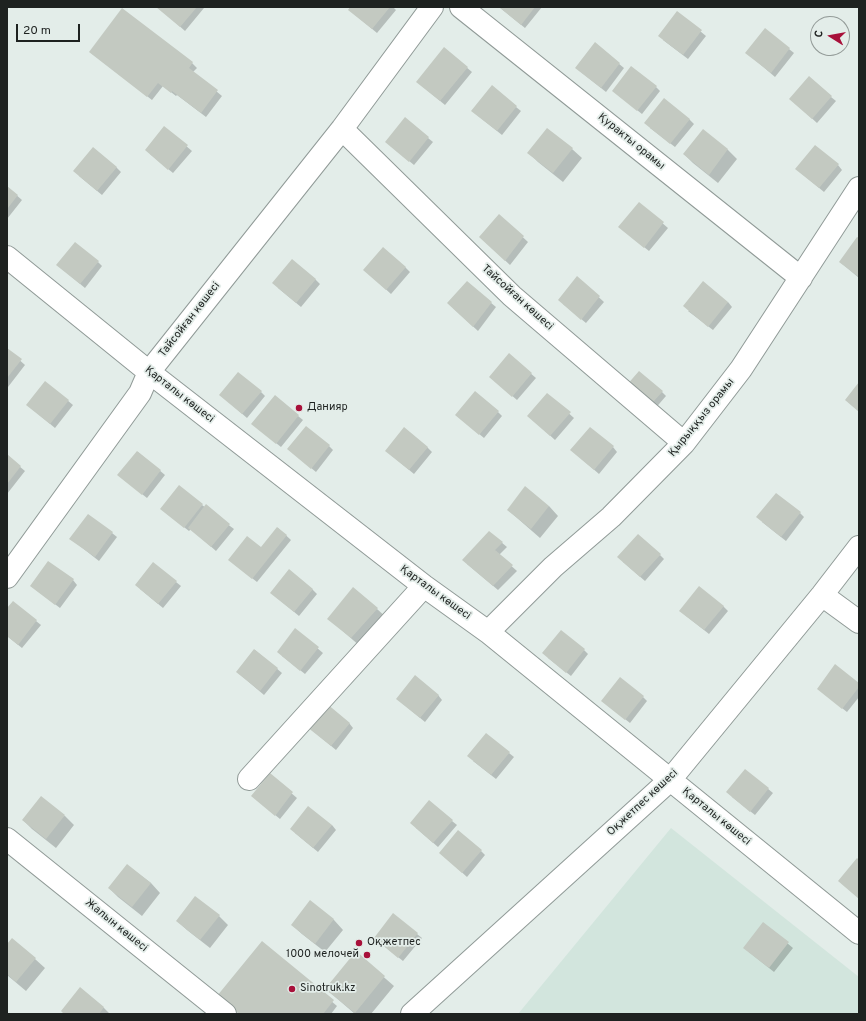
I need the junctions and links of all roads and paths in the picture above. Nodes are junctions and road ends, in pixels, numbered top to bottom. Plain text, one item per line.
1 (432, 7) edge
2 (461, 7) edge
3 (342, 129) junction
4 (859, 188) edge
5 (7, 257) edge
6 (801, 278) junction
7 (149, 372) junction
8 (684, 443) junction
9 (859, 547) edge
10 (7, 577) edge
11 (424, 586) junction
12 (822, 595) junction
13 (859, 622) edge
14 (488, 632) junction
15 (249, 779) dead end
16 (670, 780) junction
17 (7, 839) edge
18 (859, 933) edge
19 (225, 1014) edge
20 (412, 1014) edge

1 - 3 street, Тайсойған көшесі
2 - 6 street, Қуракты орамы
3 - 7 street, Тайсойған көшесі
3 - 8 street, Тайсойған көшесі
4 - 6 street, Қырыққыз орамы
5 - 7 street, Қарталы көшесі
6 - 8 street, Қырыққыз орамы
7 - 10 street, Тайсойған көшесі
7 - 11 street, Қарталы көшесі
8 - 14 street, Қырыққыз орамы
9 - 12 street, Оқжетпес көшесі
11 - 14 street, Қарталы көшесі
11 - 15 street
12 - 13 street
12 - 16 street, Оқжетпес көшесі
14 - 16 street, Қарталы көшесі
16 - 18 street, Қарталы көшесі
16 - 20 street, Оқжетпес көшесі
17 - 19 street, Жалын көшесі

